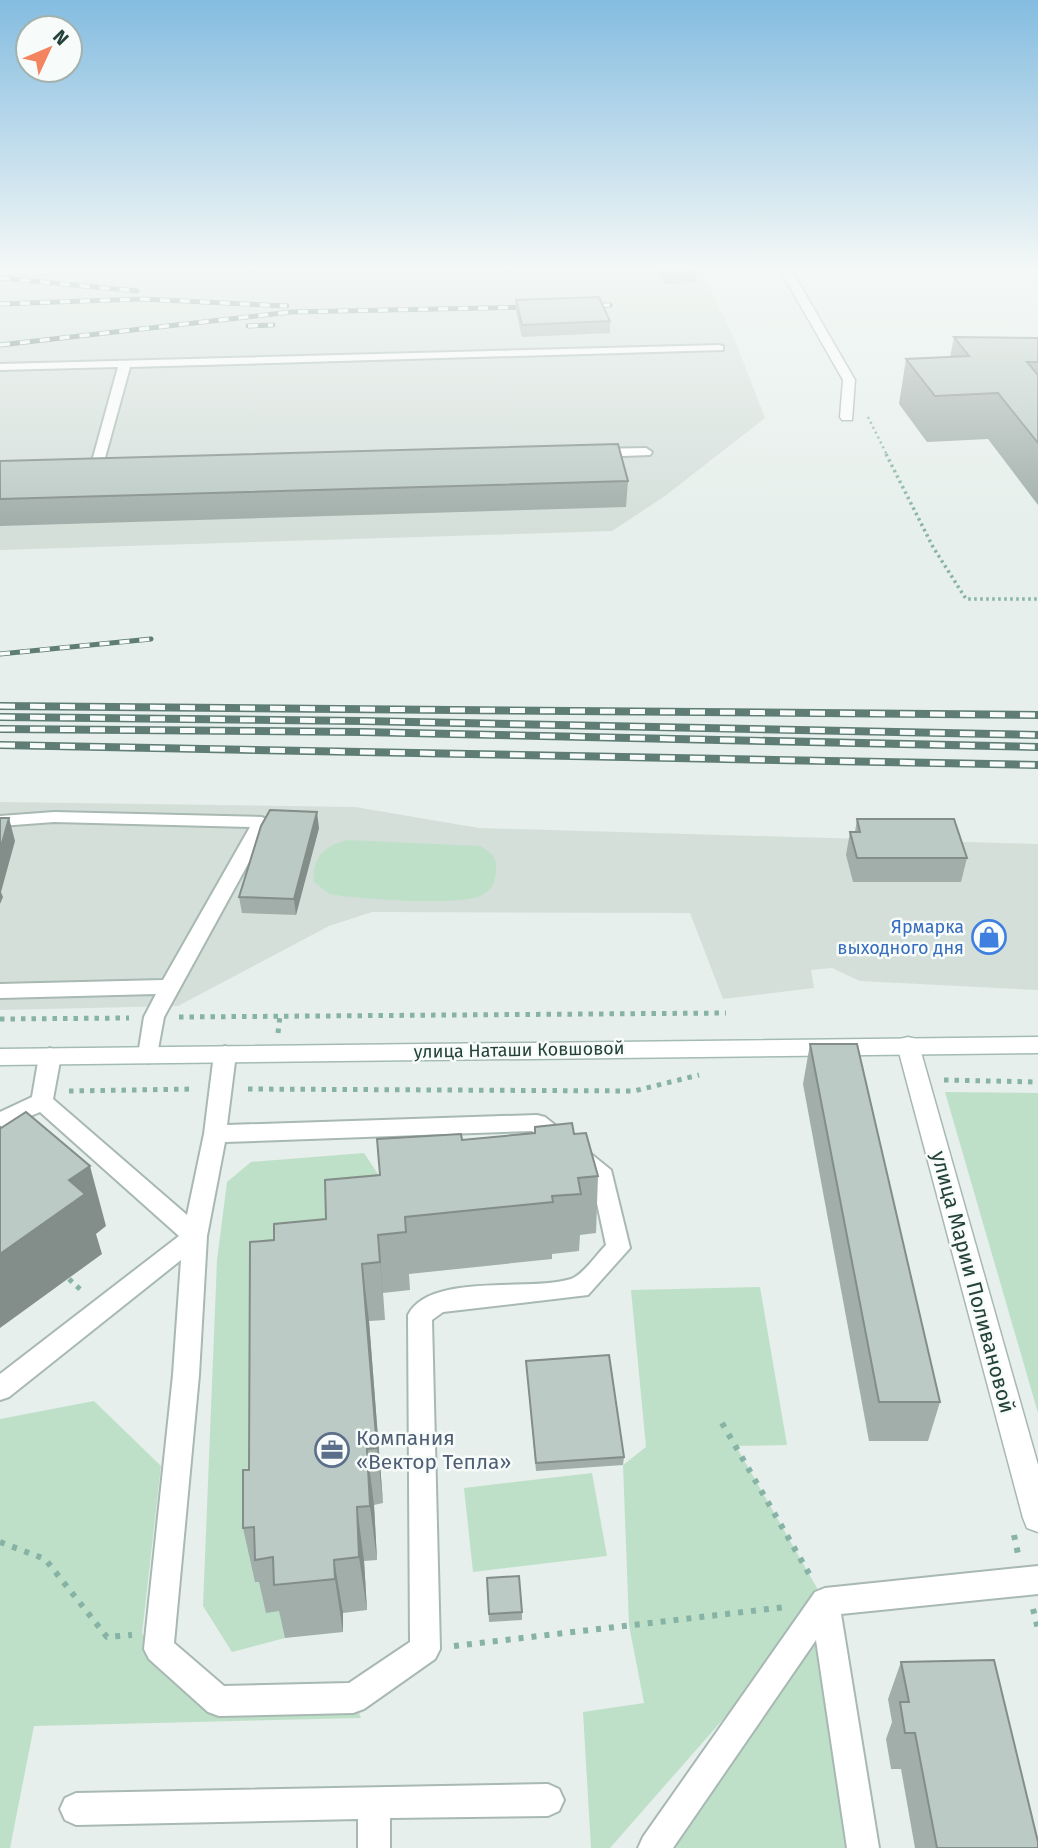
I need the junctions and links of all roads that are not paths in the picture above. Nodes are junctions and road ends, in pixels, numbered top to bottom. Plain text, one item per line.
1 (551, 352) edge
2 (833, 352) edge
3 (124, 363) junction
4 (0, 367) edge
5 (848, 417) dead end
6 (646, 452) dead end
7 (578, 453) edge
8 (97, 465) edge
9 (0, 821) edge
10 (172, 987) junction
11 (0, 990) edge
12 (908, 1045) junction
13 (1038, 1045) edge
14 (225, 1054) junction
15 (149, 1055) junction
16 (50, 1056) junction
17 (0, 1057) edge
18 (43, 1097) junction
19 (0, 1121) edge
20 (215, 1134) junction
21 (195, 1236) junction
22 (0, 1389) edge
23 (1038, 1518) edge
24 (1032, 1580) edge
25 (825, 1602) junction
26 (548, 1800) dead end
27 (374, 1803) junction
28 (76, 1809) dead end
29 (374, 1848) edge
30 (654, 1848) edge
31 (863, 1848) edge

1 - 3 lane
2 - 5 street
3 - 4 lane
3 - 8 lane
6 - 7 lane
9 - 10 lane
10 - 11 lane
10 - 15 lane
12 - 13 street, улица Наташи Ковшовой
12 - 14 street, улица Наташи Ковшовой
12 - 23 street, улица Марии Поливановой
14 - 15 street, улица Наташи Ковшовой
14 - 20 lane
15 - 16 street, улица Наташи Ковшовой
16 - 17 street, улица Наташи Ковшовой
16 - 18 lane
18 - 19 lane
18 - 21 lane
20 - 21 lane
20 - 21 lane
21 - 22 lane
24 - 25 lane
25 - 30 lane
25 - 31 lane
26 - 27 lane
27 - 28 lane
27 - 29 lane

